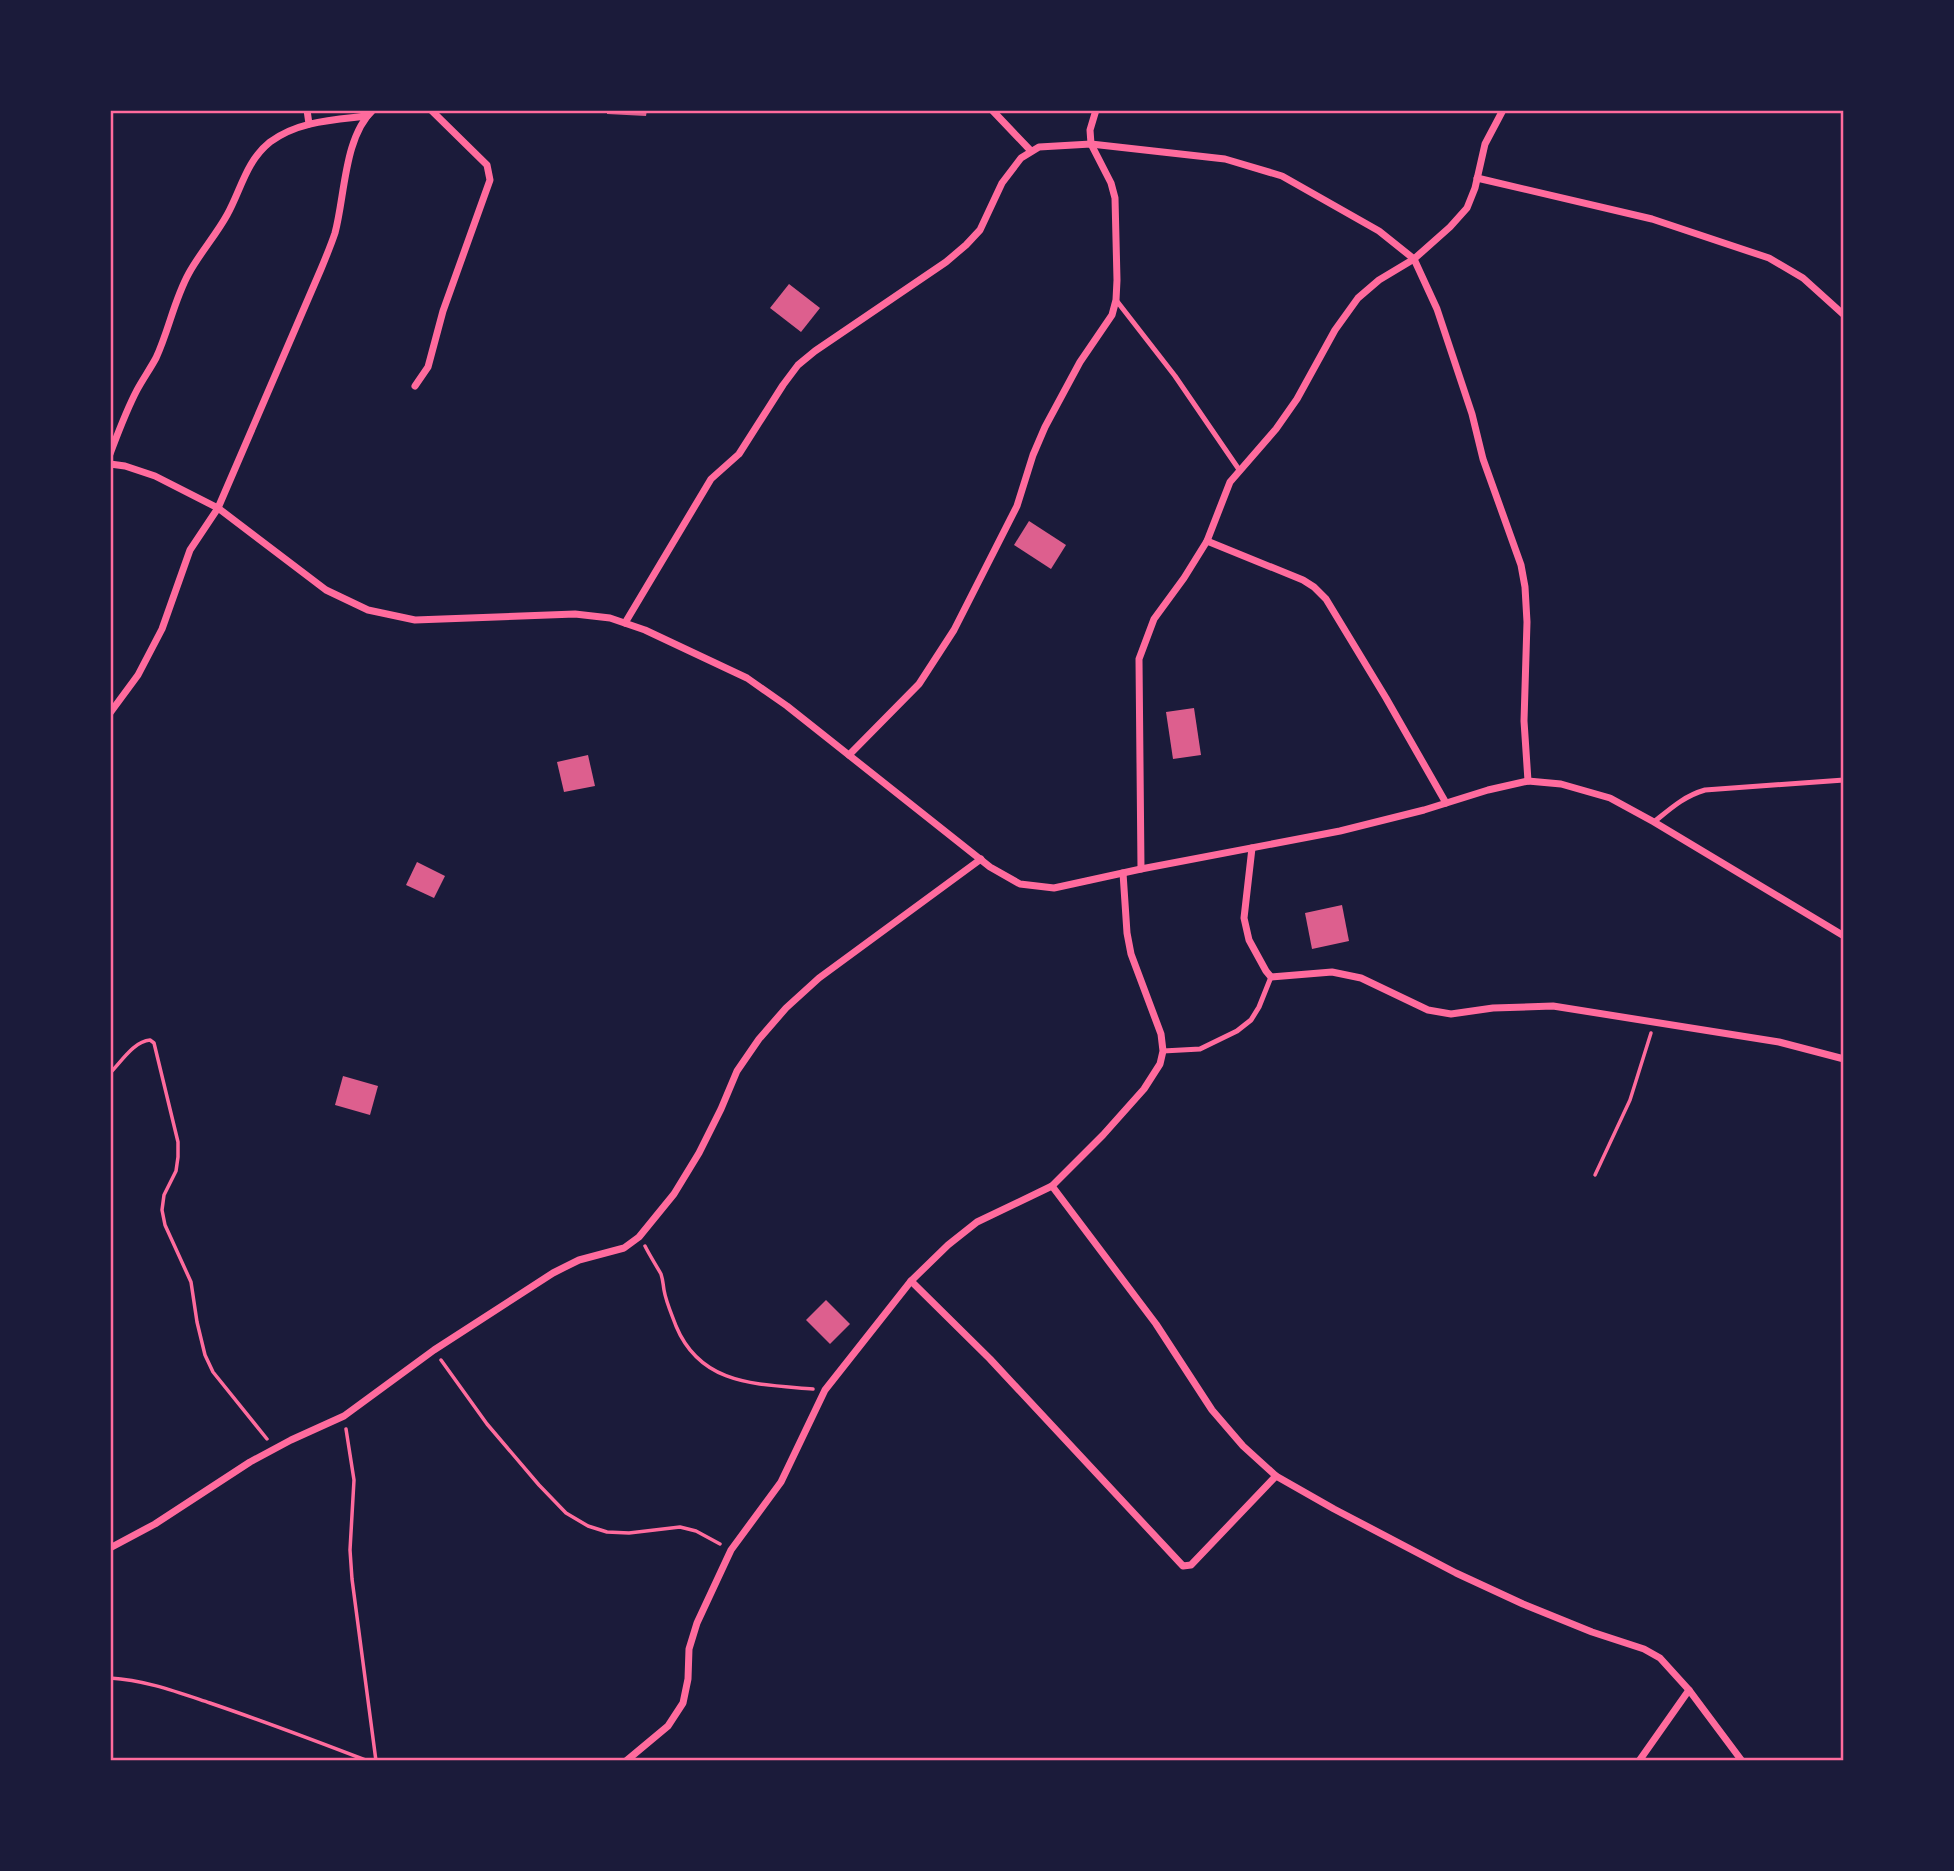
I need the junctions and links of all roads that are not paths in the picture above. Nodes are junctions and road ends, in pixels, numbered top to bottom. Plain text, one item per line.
1 (307, 110) edge
2 (431, 110) edge
3 (992, 110) edge
4 (1096, 110) edge
5 (1503, 110) edge
6 (370, 113) edge
7 (309, 124) junction
8 (1091, 144) junction
9 (1031, 151) junction
10 (1477, 178) junction
11 (1414, 260) junction
12 (1116, 300) junction
13 (1844, 315) edge
14 (415, 386) dead end
15 (110, 454) edge
16 (110, 464) edge
17 (1240, 471) junction
18 (218, 508) junction
19 (1207, 541) junction
20 (625, 623) junction
21 (110, 713) edge
22 (849, 755) junction
23 (1844, 780) edge
24 (1528, 781) junction
25 (1446, 803) junction
26 (1654, 822) junction
27 (1252, 848) junction
28 (981, 859) junction
29 (1141, 869) junction
30 (1123, 873) junction
31 (1844, 936) edge
32 (1271, 977) junction
33 (1163, 1051) junction
34 (1844, 1059) edge
35 (1052, 1186) junction
36 (911, 1281) junction
37 (1276, 1476) junction
38 (110, 1548) edge
39 (1689, 1690) junction
40 (626, 1761) edge
41 (1639, 1761) edge
42 (1742, 1761) edge

1 - 7 street
2 - 14 street
3 - 9 street
4 - 8 street
5 - 10 street
6 - 7 street
6 - 18 street
7 - 15 street
8 - 9 street
8 - 11 street
8 - 12 street
9 - 20 street
10 - 11 street
10 - 13 street
11 - 17 street
11 - 24 street
12 - 17 lane
12 - 22 street
16 - 18 street
17 - 19 street
18 - 20 street
18 - 21 street
19 - 25 street
19 - 29 street
20 - 22 street
22 - 28 street
23 - 26 lane
24 - 25 street
24 - 26 street
25 - 27 street
26 - 31 street
27 - 29 street
27 - 32 street
28 - 30 street
28 - 38 street
29 - 30 street
30 - 33 street
32 - 33 lane
32 - 34 street
33 - 35 street
35 - 36 street
35 - 37 street
36 - 37 street
36 - 40 street
37 - 39 street
39 - 41 street
39 - 42 street

